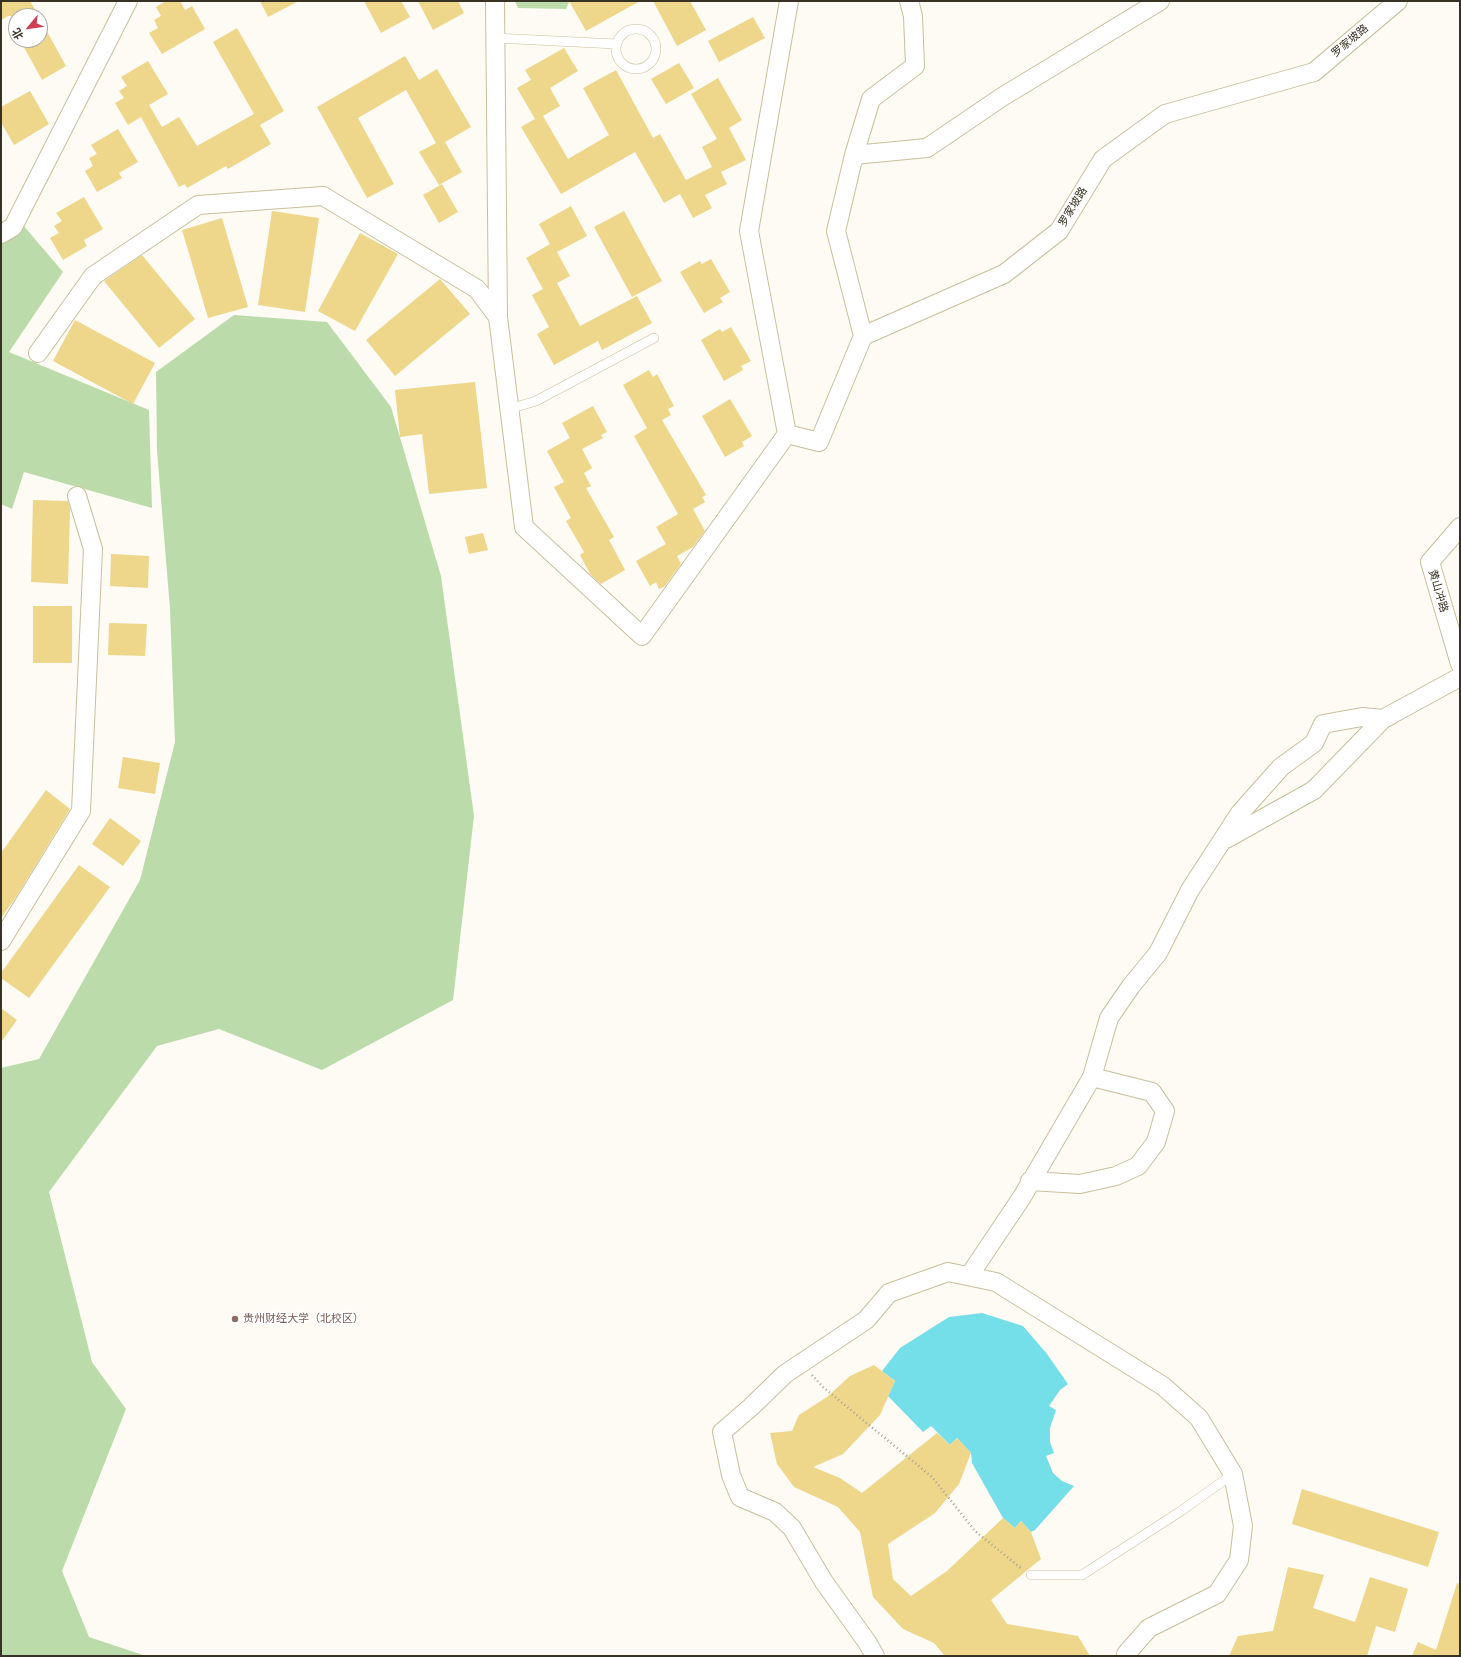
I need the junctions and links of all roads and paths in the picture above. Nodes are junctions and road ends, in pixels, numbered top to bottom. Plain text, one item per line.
1 (128, 1) edge
2 (495, 1) edge
3 (789, 1) edge
4 (909, 1) edge
5 (1160, 1) edge
6 (1398, 1) edge
7 (495, 38) junction
8 (616, 44) junction
9 (854, 154) junction
10 (1, 234) edge
11 (498, 316) junction
12 (863, 336) junction
13 (654, 338) dead end
14 (38, 353) dead end
15 (509, 409) junction
16 (787, 434) junction
17 (77, 496) dead end
18 (1460, 527) edge
19 (1460, 664) edge
20 (1225, 839) junction
21 (1, 941) edge
22 (1092, 1077) junction
23 (1030, 1181) junction
24 (969, 1276) junction
25 (801, 1362) junction
26 (1233, 1474) junction
27 (1030, 1575) joint
28 (875, 1656) edge
29 (1126, 1656) edge

1 - 10 street
2 - 7 street
3 - 16 street
4 - 9 street
5 - 9 street
6 - 12 street, 罗家坡路
7 - 8 lane
7 - 11 street
8 - 8 lane
9 - 12 street
11 - 14 street
11 - 15 street
12 - 16 street
13 - 15 lane
15 - 16 street
17 - 21 street
18 - 19 street, 黄山冲路
20 - 20 street
20 - 22 street
22 - 23 street
22 - 23 street
23 - 24 street
24 - 25 street
24 - 26 street
25 - 27 path
25 - 28 street
26 - 27 lane
26 - 29 street

